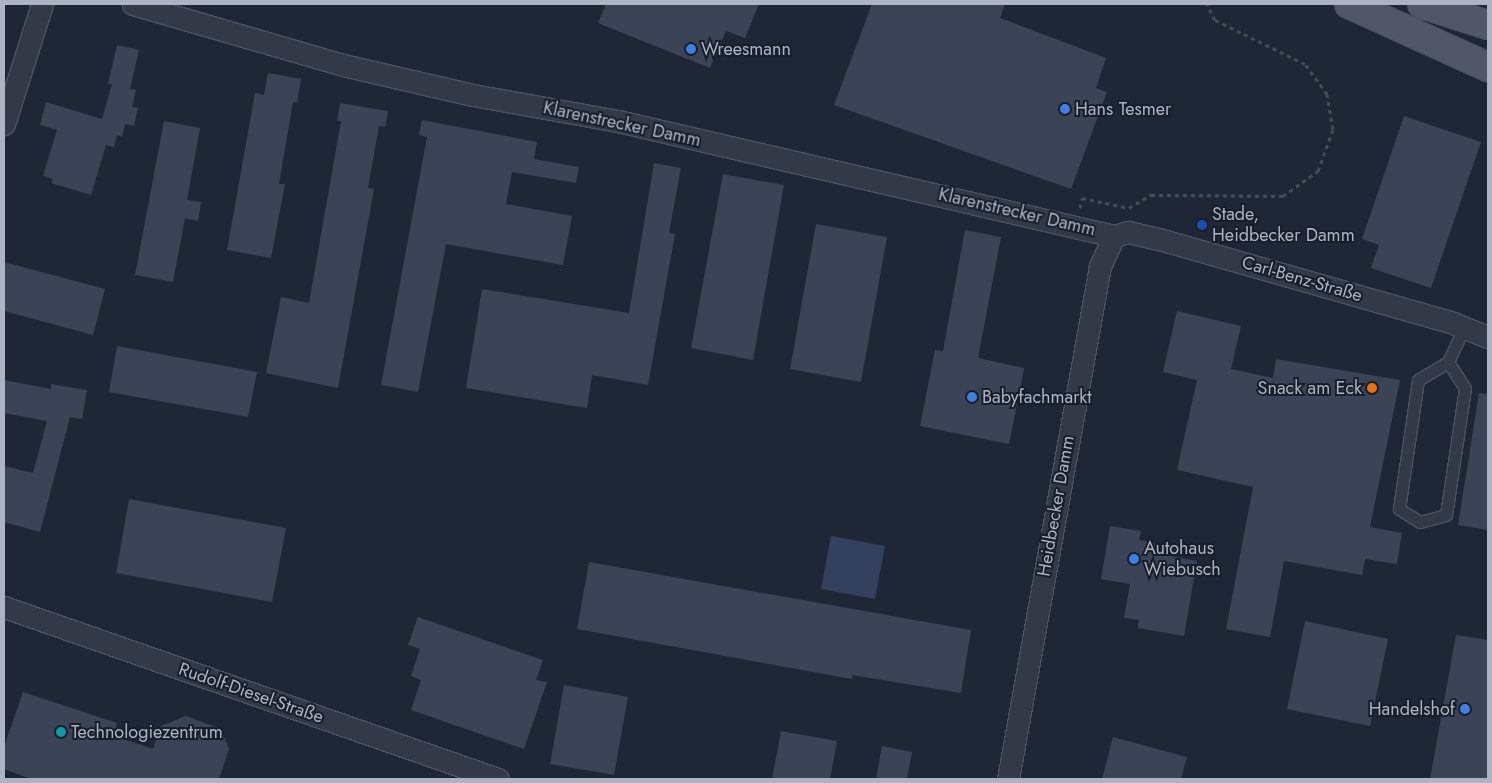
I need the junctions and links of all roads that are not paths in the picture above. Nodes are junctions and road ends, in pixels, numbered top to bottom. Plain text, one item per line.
1 (42, 4) edge
2 (133, 4) edge
3 (1349, 4) edge
4 (1422, 4) edge
5 (1488, 25) edge
6 (1488, 67) edge
7 (4, 124) edge
8 (1114, 236) junction
9 (1464, 327) junction
10 (1488, 337) edge
11 (1448, 362) junction
12 (4, 607) edge
13 (498, 779) edge
14 (1008, 779) edge

1 - 7 street
2 - 8 street, Klarenstrecker Damm
3 - 6 main road
4 - 5 main road
8 - 9 street, Carl-Benz-Straße
8 - 14 street, Heidbecker Damm
9 - 10 street, Carl-Benz-Straße
9 - 11 lane
11 - 11 lane
12 - 13 street, Rudolf-Diesel-Straße

